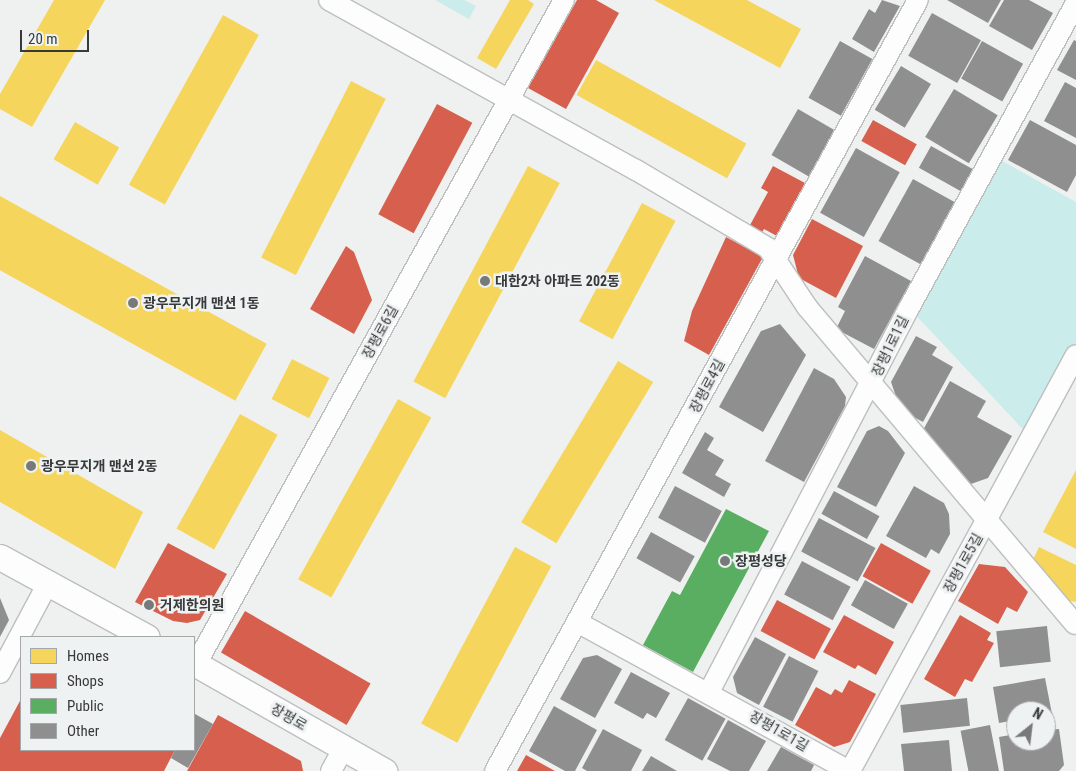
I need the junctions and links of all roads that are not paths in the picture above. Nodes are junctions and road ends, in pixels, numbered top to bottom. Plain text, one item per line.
1 (328, 0) edge
2 (564, 0) edge
3 (918, 0) edge
4 (1076, 3) edge
5 (509, 99) junction
6 (775, 259) junction
7 (1076, 355) edge
8 (871, 383) junction
9 (986, 522) junction
10 (0, 557) edge
11 (48, 583) junction
12 (579, 623) junction
13 (1076, 628) edge
14 (144, 636) edge
15 (195, 664) edge
16 (0, 673) edge
17 (709, 692) junction
18 (344, 748) junction
19 (331, 771) edge
20 (384, 771) edge
21 (495, 771) edge
22 (850, 771) edge

1 - 5 street
2 - 5 street, 장평로6길
3 - 6 street, 장평로4길
4 - 8 street, 장평1로1길
5 - 6 street
5 - 15 street, 장평로6길
6 - 8 street
6 - 12 street, 장평로4길
7 - 9 street, 장평1로5길
8 - 9 street
8 - 17 street, 장평1로1길
9 - 13 street
9 - 22 street, 장평1로5길
10 - 11 street
11 - 14 street
11 - 16 street
12 - 17 street, 장평1로1길
12 - 21 street, 장평로4길
15 - 18 street, 장평로
17 - 22 street, 장평1로1길
18 - 19 street
18 - 20 street, 장평로

